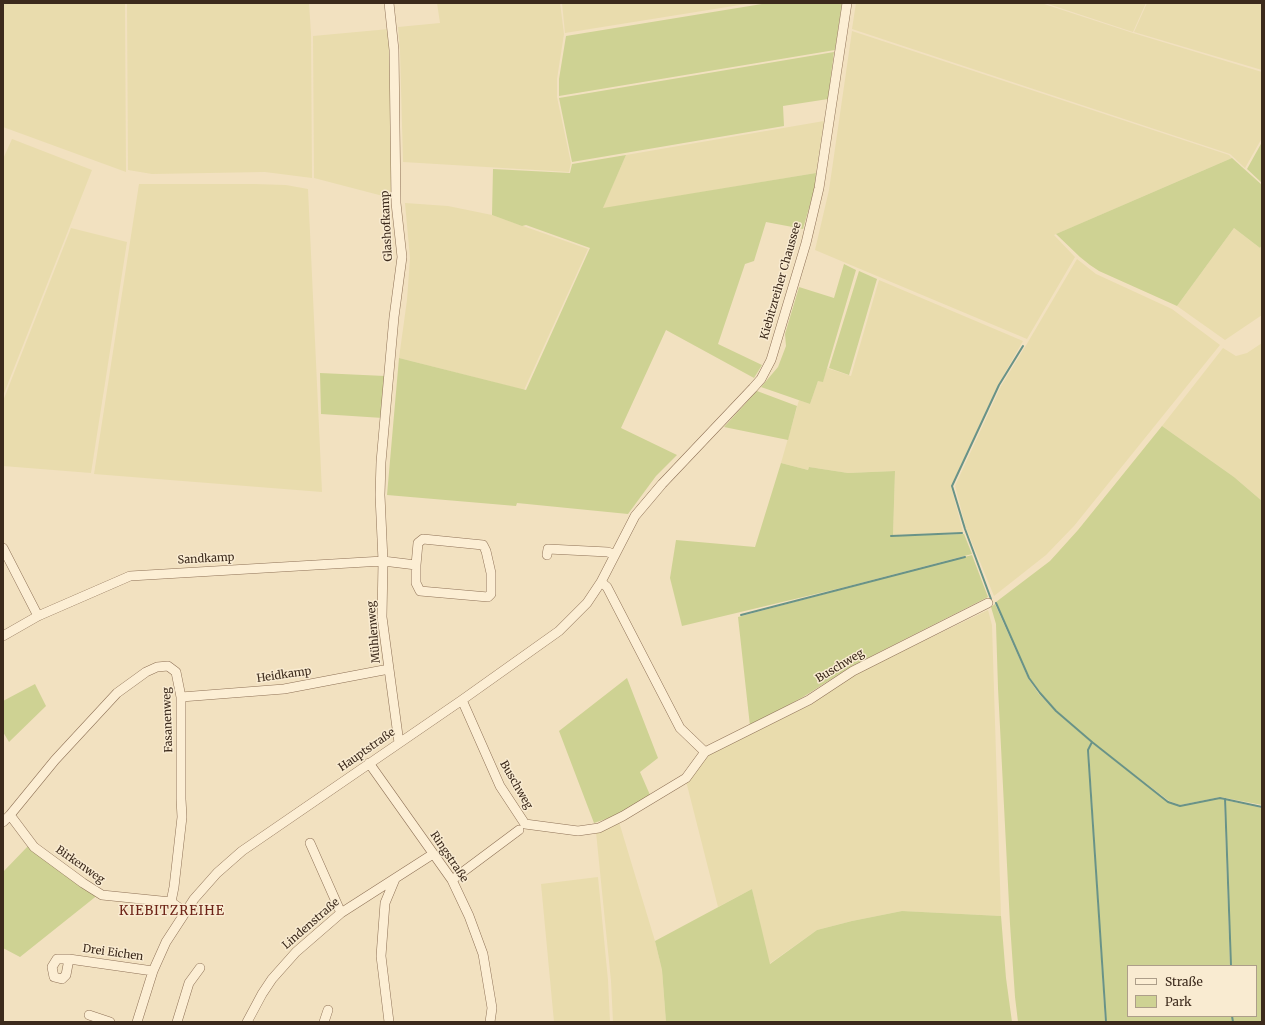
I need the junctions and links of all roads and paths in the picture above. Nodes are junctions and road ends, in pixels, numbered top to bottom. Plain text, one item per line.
1 (390, 3) edge
2 (846, 3) edge
3 (380, 496) joint
4 (635, 516) joint
5 (3, 548) edge
6 (547, 555) dead end
7 (615, 555) junction
8 (383, 561) junction
9 (416, 565) junction
10 (601, 582) junction
11 (988, 603) dead end
12 (38, 616) junction
13 (3, 636) edge
14 (389, 669) junction
15 (180, 697) junction
16 (462, 700) junction
17 (399, 743) junction
18 (705, 752) junction
19 (369, 763) junction
20 (10, 815) junction
21 (3, 822) edge
22 (519, 830) dead end
23 (310, 844) dead end
24 (433, 854) junction
25 (395, 879) junction
26 (452, 880) junction
27 (171, 902) junction
28 (185, 912) junction
29 (341, 913) junction
30 (69, 959) dead end
31 (200, 968) dead end
32 (153, 972) junction
33 (328, 1010) dead end
34 (89, 1015) dead end
35 (110, 1022) edge
36 (137, 1022) edge
37 (177, 1022) edge
38 (247, 1022) edge
39 (324, 1022) edge
40 (389, 1022) edge
41 (490, 1022) edge

1 - 3 street, Glashofkamp
2 - 4 street, Kiebitzreiher Chaussee
3 - 8 street, Mühlenweg
4 - 7 street, Hauptstraße
5 - 12 street
6 - 7 street
7 - 10 street, Hauptstraße
8 - 9 street, Sandkamp
8 - 12 street, Sandkamp
8 - 14 street, Mühlenweg
9 - 9 street
10 - 16 street, Hauptstraße
10 - 18 street
11 - 18 street, Buschweg
12 - 13 street, Sandkamp
14 - 15 street, Heidkamp
14 - 17 street, Mühlenweg
15 - 20 street, Fasanenweg
15 - 27 street, Fasanenweg
16 - 17 street, Hauptstraße
16 - 18 street, Buschweg
17 - 19 street, Hauptstraße
19 - 24 street, Ringstraße
19 - 28 street, Hauptstraße
20 - 21 street
20 - 27 street, Birkenweg
22 - 26 street
23 - 29 street
24 - 25 street, Lindenstraße
24 - 26 street, Ringstraße
25 - 29 street, Lindenstraße
25 - 40 street
26 - 41 street, Ringstraße
27 - 28 street, Birkenweg
28 - 32 street, Hauptstraße
29 - 38 street, Lindenstraße
30 - 32 street, Drei Eichen
31 - 37 street
32 - 36 street, Hauptstraße
33 - 39 street
34 - 35 street

